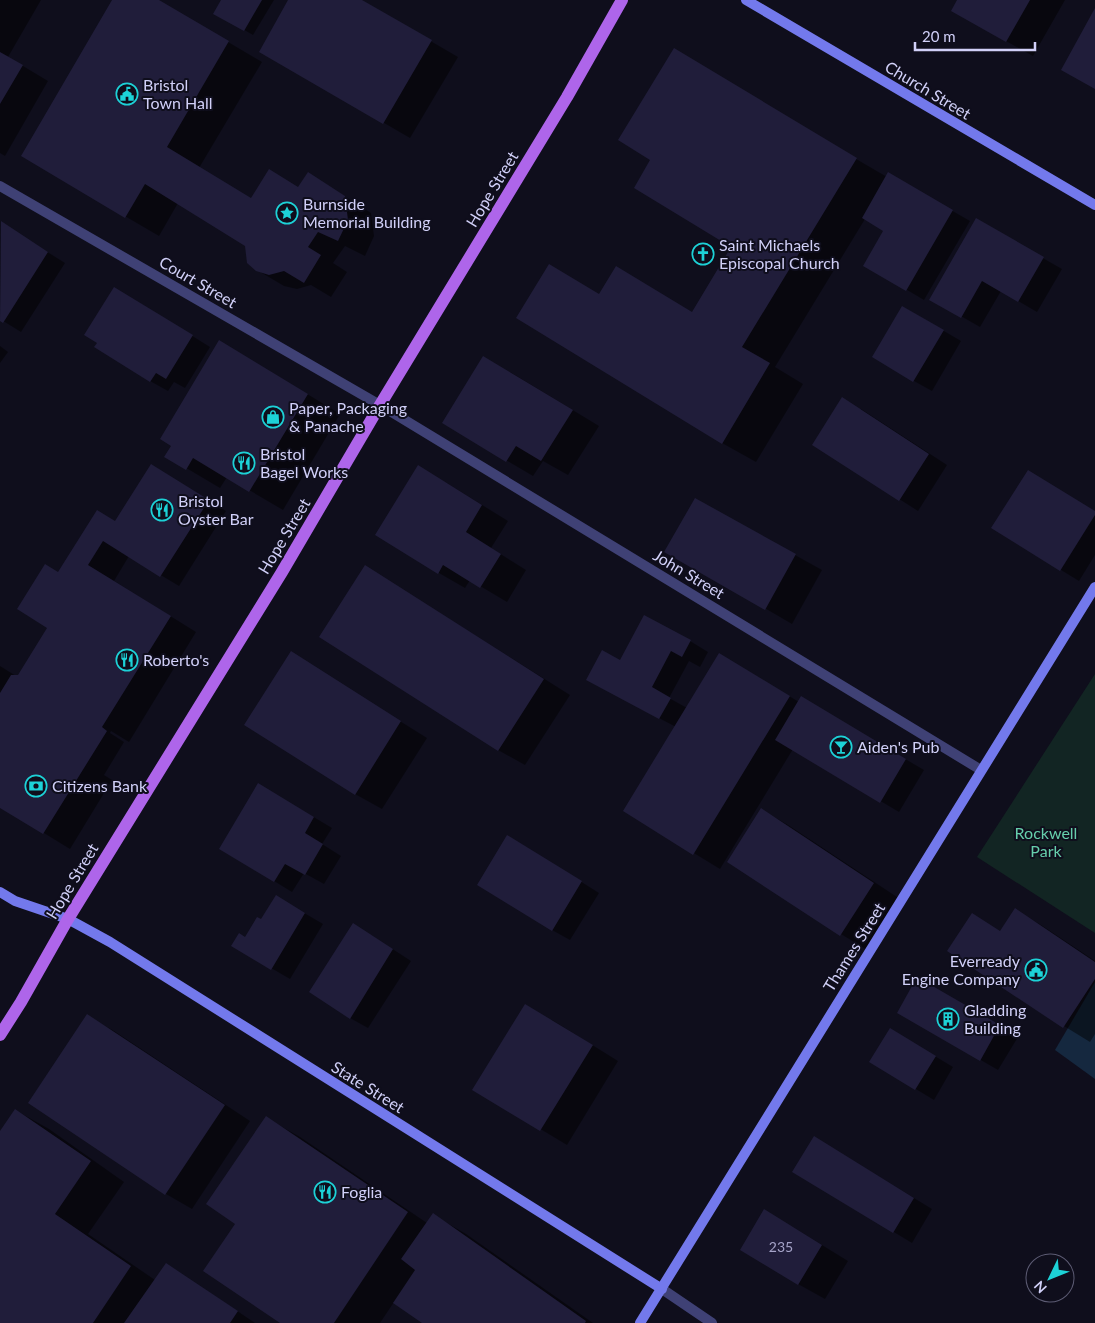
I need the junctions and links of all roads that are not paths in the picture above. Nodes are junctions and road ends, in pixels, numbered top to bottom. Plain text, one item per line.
1 (622, 0) edge
2 (746, 0) edge
3 (0, 186) edge
4 (1095, 205) edge
5 (380, 405) junction
6 (1095, 587) edge
7 (981, 770) junction
8 (0, 892) edge
9 (68, 919) junction
10 (0, 1035) edge
11 (662, 1289) junction
12 (640, 1323) edge
13 (712, 1323) edge

1 - 5 main road, Hope Street
2 - 4 street, Church Street
3 - 5 street, Court Street
5 - 7 street, John Street
5 - 9 main road, Hope Street
6 - 7 street, Thames Street
7 - 11 street, Thames Street
8 - 9 street, State Street
9 - 10 main road, Hope Street
9 - 11 street, State Street
11 - 12 street, Thames Street
11 - 13 street, State Street

